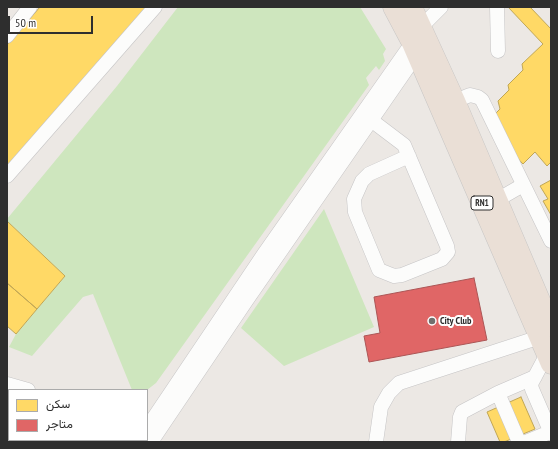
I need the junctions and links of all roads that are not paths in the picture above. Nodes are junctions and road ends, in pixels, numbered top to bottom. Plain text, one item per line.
1 (30, 7) edge
2 (155, 7) edge
3 (393, 7) edge
4 (412, 7) edge
5 (442, 7) edge
6 (497, 7) edge
7 (7, 36) edge
8 (417, 41) junction
9 (498, 50) dead end
10 (455, 101) junction
11 (371, 120) junction
12 (409, 156) junction
13 (7, 176) edge
14 (523, 185) junction
15 (497, 200) junction
16 (551, 241) edge
17 (546, 299) edge
18 (547, 345) edge
19 (535, 377) junction
20 (7, 384) edge
21 (24, 389) edge
22 (498, 393) junction
23 (151, 414) edge
24 (148, 424) edge
25 (551, 433) edge
26 (151, 442) edge
27 (376, 442) edge
28 (458, 442) edge
29 (518, 442) edge
30 (526, 442) edge

1 - 7 street
2 - 13 street
3 - 8 highway, RN1
4 - 8 highway, RN1
5 - 8 street
6 - 9 street
8 - 10 highway, RN1
8 - 11 street
8 - 18 highway, RN1
8 - 23 street
10 - 14 street
10 - 15 highway, RN1
11 - 12 street
11 - 26 street
12 - 12 street
14 - 15 street
14 - 16 street
15 - 17 highway, RN1
17 - 18 highway, RN1
18 - 19 street
18 - 27 street
19 - 22 street
19 - 25 street
20 - 21 street
22 - 28 street
22 - 29 street
23 - 24 street
25 - 30 street

